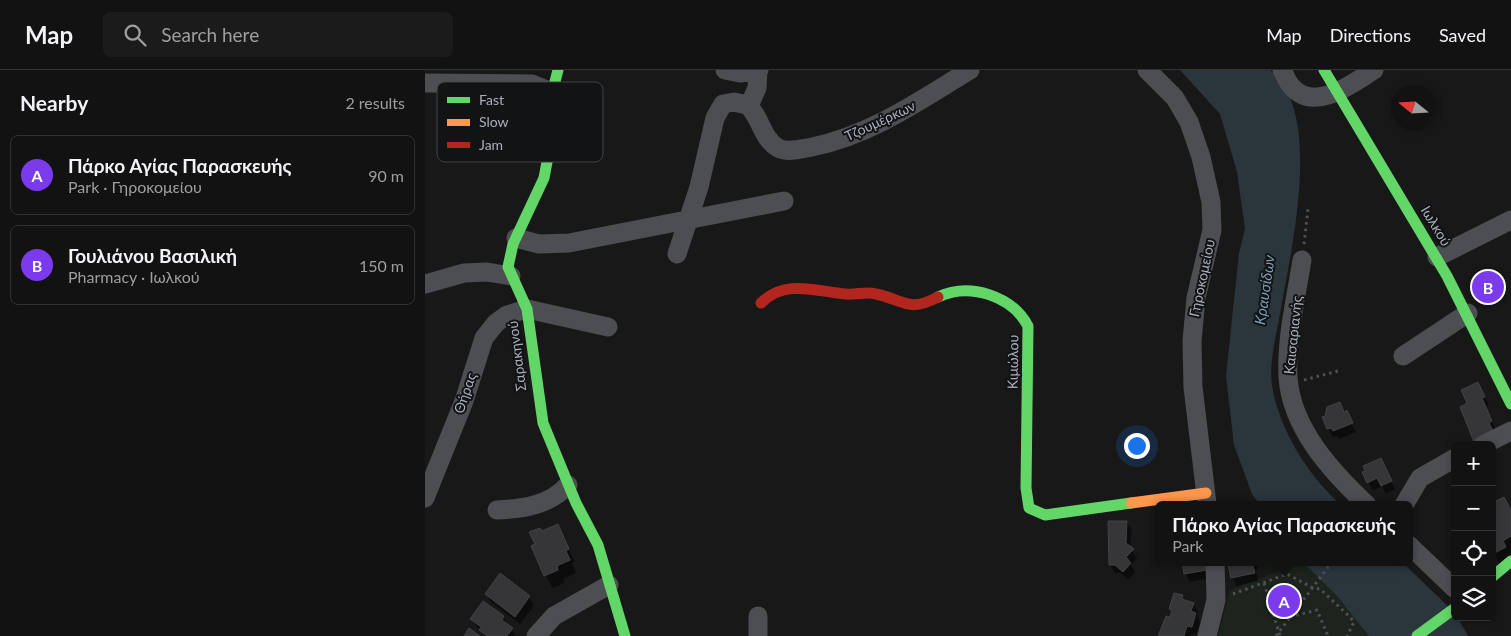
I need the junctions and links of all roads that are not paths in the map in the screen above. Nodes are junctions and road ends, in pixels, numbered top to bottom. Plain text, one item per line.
1 (725, 70) edge
2 (759, 70) edge
3 (970, 70) edge
4 (1147, 70) edge
5 (1281, 70) edge
6 (1324, 70) edge
7 (1374, 70) edge
8 (1338, 92) junction
9 (749, 106) junction
10 (546, 162) edge
11 (784, 201) dead end
12 (688, 220) junction
13 (1511, 220) edge
14 (516, 238) junction
15 (677, 254) dead end
16 (1437, 257) junction
17 (1302, 260) road end
18 (511, 276) junction
19 (425, 284) edge
20 (761, 303) dead end
21 (527, 309) junction
22 (1468, 313) junction
23 (608, 327) dead end
24 (1403, 356) dead end
25 (1511, 404) edge
26 (1511, 431) edge
27 (1491, 441) edge
28 (1451, 460) edge
29 (568, 485) junction
30 (426, 492) edge
31 (1207, 499) edge
32 (1187, 501) edge
33 (1363, 501) edge
34 (1406, 501) edge
35 (1155, 504) edge
36 (497, 510) dead end
37 (1413, 549) edge
38 (1511, 561) edge
39 (1215, 566) edge
40 (1493, 576) edge
41 (609, 585) junction
42 (1451, 585) edge
43 (1451, 611) edge
44 (758, 616) dead end
45 (535, 636) edge
46 (625, 636) edge
47 (757, 636) edge
48 (1207, 636) edge
49 (1417, 636) edge

1 - 2 street
2 - 9 street
3 - 9 street, Τζουμέρκων
4 - 31 street, Γηροκομείου
5 - 8 street
6 - 8 street, Ιωλκού
7 - 8 street
8 - 16 street, Ιωλκού
9 - 12 street
10 - 14 street, Σαρακηνού
11 - 12 street
12 - 14 street
12 - 15 street
13 - 16 street
14 - 18 street, Σαρακηνού
16 - 22 street, Ιωλκού
17 - 33 street, Καισαριανής
18 - 19 street
18 - 21 street, Σαρακηνού
20 - 35 street, Κιμώλου
21 - 23 street
21 - 29 street, Σαρακηνού
21 - 30 street, Θήρας
22 - 24 street
22 - 25 street, Ιωλκού
26 - 27 street
28 - 34 street
29 - 36 street
29 - 41 street, Σαρακηνού
31 - 32 street, Κιμώλου
37 - 42 street
38 - 40 street
39 - 48 street
41 - 45 street
41 - 46 street, Σαρακηνού
43 - 49 street
44 - 47 street

